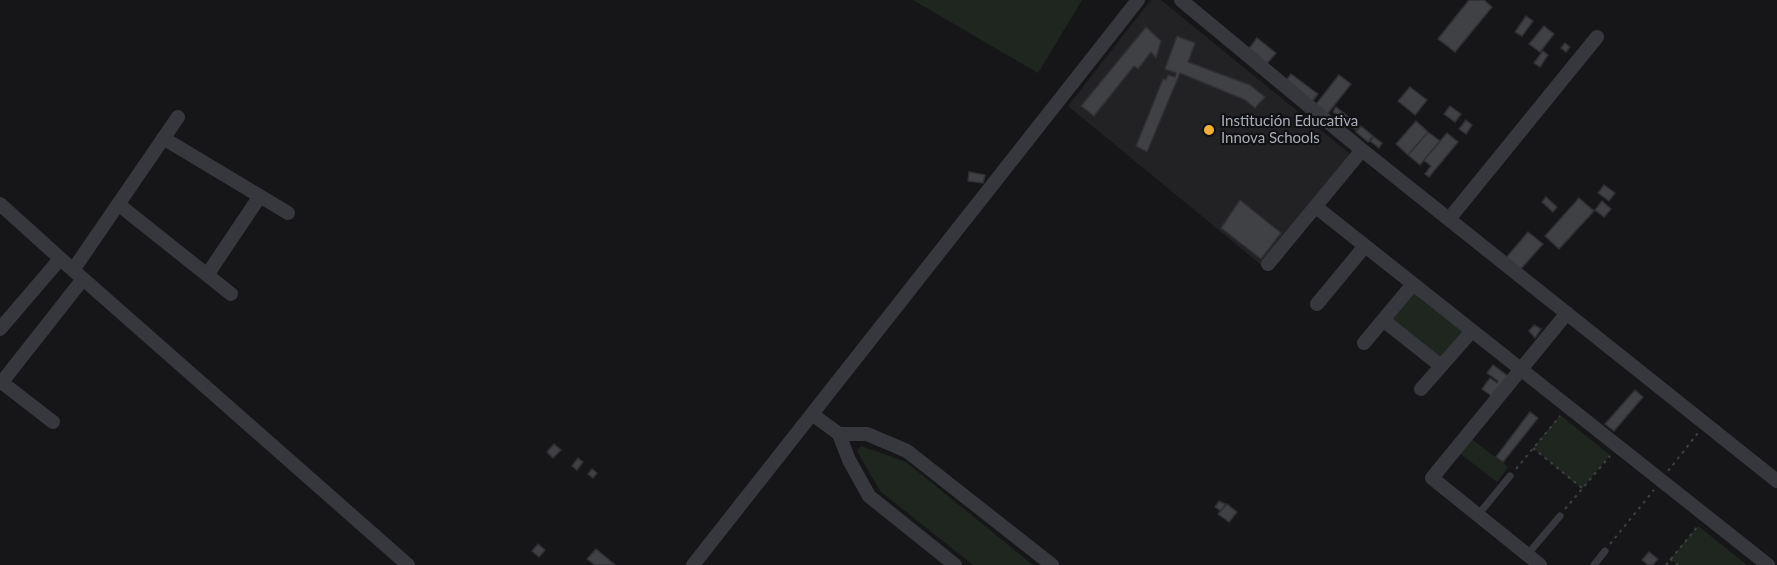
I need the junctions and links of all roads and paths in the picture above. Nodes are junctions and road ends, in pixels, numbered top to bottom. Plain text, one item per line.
1 (1138, 0) edge
2 (1181, 0) edge
3 (1597, 38) dead end
4 (178, 117) dead end
5 (163, 138) junction
6 (1362, 150) junction
7 (260, 196) junction
8 (0, 204) edge
9 (118, 204) junction
10 (1316, 207) junction
11 (288, 213) dead end
12 (1449, 219) junction
13 (1365, 246) junction
14 (60, 259) junction
15 (1268, 264) dead end
16 (78, 275) junction
17 (207, 275) junction
18 (1413, 284) junction
19 (231, 294) dead end
20 (1317, 304) dead end
21 (1567, 314) junction
22 (1383, 320) junction
23 (0, 329) edge
24 (1472, 331) junction
25 (1364, 343) dead end
26 (1441, 366) junction
27 (1521, 369) junction
28 (1, 381) edge
29 (1420, 389) dead end
30 (1567, 406) junction
31 (812, 414) junction
32 (53, 422) dead end
33 (839, 434) junction
34 (1618, 446) junction
35 (1533, 448) junction
36 (1510, 476) joint
37 (1777, 481) edge
38 (1582, 489) junction
39 (1478, 515) junction
40 (1560, 516) joint
41 (1706, 516) junction
42 (1605, 551) dead end
43 (1527, 555) junction
44 (1670, 559) junction
45 (408, 565) edge
46 (693, 565) edge
47 (955, 565) edge
48 (1052, 565) edge
49 (1540, 565) edge
50 (1594, 565) edge
51 (1666, 565) edge
52 (1678, 565) edge
53 (1768, 565) edge

1 - 31 street
2 - 6 street
3 - 12 street
4 - 5 street
5 - 7 street
5 - 9 street
6 - 10 street
6 - 12 street
7 - 11 street
7 - 17 street
8 - 14 street
9 - 16 street
9 - 17 street
10 - 13 street
10 - 15 street
12 - 21 street
13 - 18 street
13 - 20 street
14 - 16 street
14 - 23 street
16 - 28 street
16 - 45 street
17 - 19 street
18 - 22 street
18 - 24 street
21 - 27 street
21 - 37 street
22 - 25 street
22 - 26 street
24 - 26 street
24 - 27 street
26 - 29 street
27 - 30 street
27 - 39 street
28 - 32 street
30 - 34 street
30 - 35 path
31 - 33 street
31 - 46 street
33 - 47 street
33 - 48 street
34 - 38 path
34 - 41 street
35 - 36 path
35 - 38 path
36 - 39 lane
38 - 40 path
39 - 43 street
40 - 43 lane
41 - 44 path
41 - 53 street
42 - 50 lane
43 - 49 street
44 - 51 path
44 - 52 path

